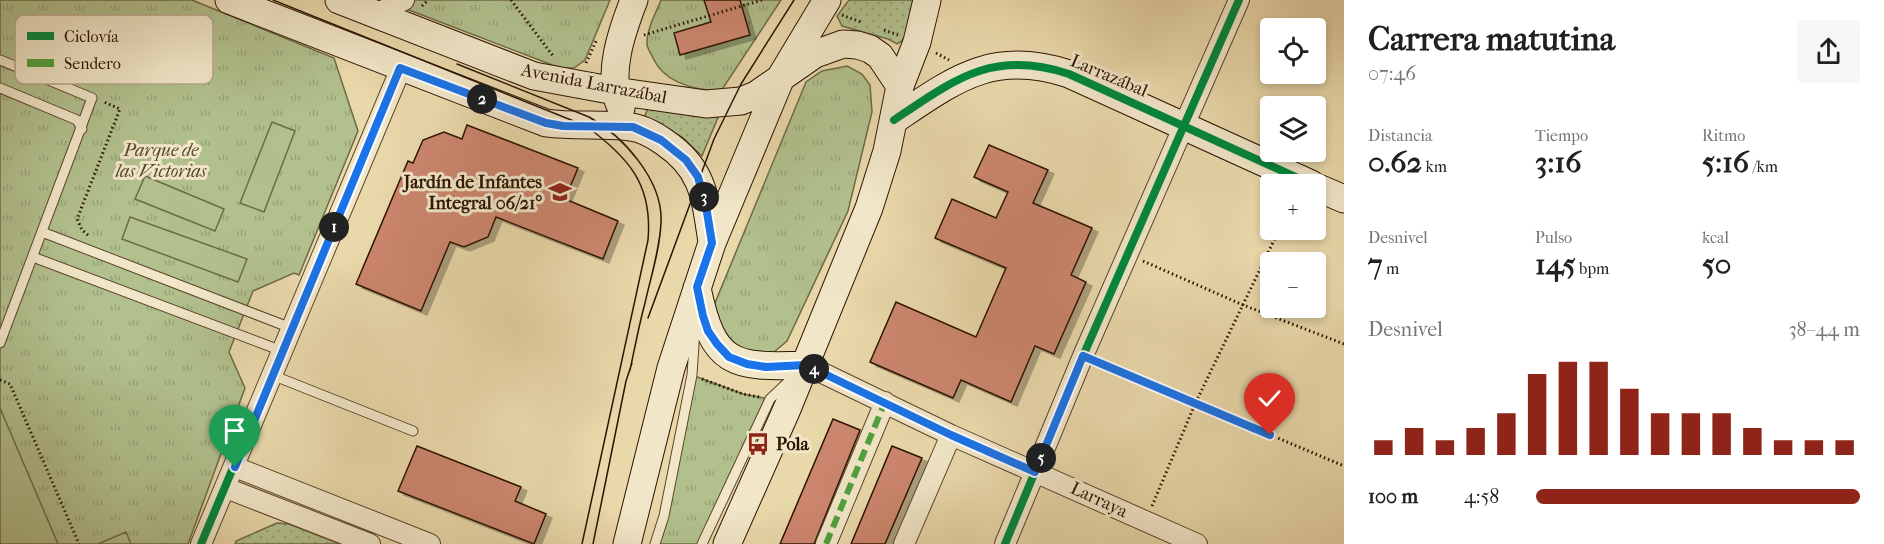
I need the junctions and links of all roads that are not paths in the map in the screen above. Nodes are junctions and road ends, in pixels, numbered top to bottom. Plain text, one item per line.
1 (229, 0) edge
2 (339, 0) edge
3 (404, 0) edge
4 (634, 0) edge
5 (927, 0) edge
6 (1239, 0) edge
7 (826, 2) edge
8 (277, 9) edge
9 (374, 15) junction
10 (0, 60) edge
11 (15, 66) edge
12 (400, 68) junction
13 (782, 75) junction
14 (58, 84) edge
15 (900, 86) junction
16 (0, 88) edge
17 (615, 91) junction
18 (894, 120) junction
19 (1184, 125) junction
20 (633, 127) junction
21 (82, 129) junction
22 (1289, 174) edge
23 (1326, 191) edge
24 (1344, 199) edge
25 (42, 232) junction
26 (712, 243) junction
27 (33, 257) junction
28 (697, 287) junction
29 (291, 328) junction
30 (0, 343) edge
31 (282, 351) junction
32 (806, 365) junction
33 (273, 375) junction
34 (885, 402) junction
35 (413, 432) dead end
36 (951, 435) junction
37 (235, 467) junction
38 (1035, 472) junction
39 (226, 488) junction
40 (201, 544) edge
41 (370, 544) edge
42 (430, 544) edge
43 (627, 544) edge
44 (655, 544) edge
45 (702, 544) edge
46 (727, 544) edge
47 (826, 544) edge
48 (904, 544) edge
49 (1005, 544) edge
50 (1197, 544) edge

1 - 8 main road, Avenida Larrazábal
2 - 9 main road, Avenida Larrazábal
3 - 9 street
4 - 17 main road
5 - 15 main road
6 - 19 street
7 - 13 main road
8 - 12 main road, Avenida Larrazábal
9 - 17 main road, Avenida Larrazábal
10 - 11 lane
12 - 20 main road, Avenida Larrazábal
12 - 29 street
13 - 15 main road, Avenida Larrazábal
13 - 17 main road, Avenida Larrazábal
13 - 26 main road
14 - 21 lane
15 - 18 main road
16 - 21 lane
17 - 20 main road
18 - 19 main road, Larrazábal
18 - 32 main road
19 - 22 main road, Larrazábal
19 - 38 street
20 - 26 main road, Avenida Larrazábal
21 - 25 lane
23 - 24 main road
25 - 27 lane
25 - 29 lane
26 - 28 main road
27 - 30 lane
27 - 31 lane
28 - 32 main road
28 - 43 main road
28 - 44 lane
29 - 31 street
31 - 33 street
32 - 34 street, Larraya
32 - 45 lane
32 - 46 main road
33 - 35 lane
33 - 37 street
34 - 36 street, Larraya
34 - 47 street
36 - 38 street, Larraya
36 - 48 street
37 - 39 street
37 - 42 street
38 - 49 street
38 - 50 street, Larraya
39 - 40 street
39 - 41 street

